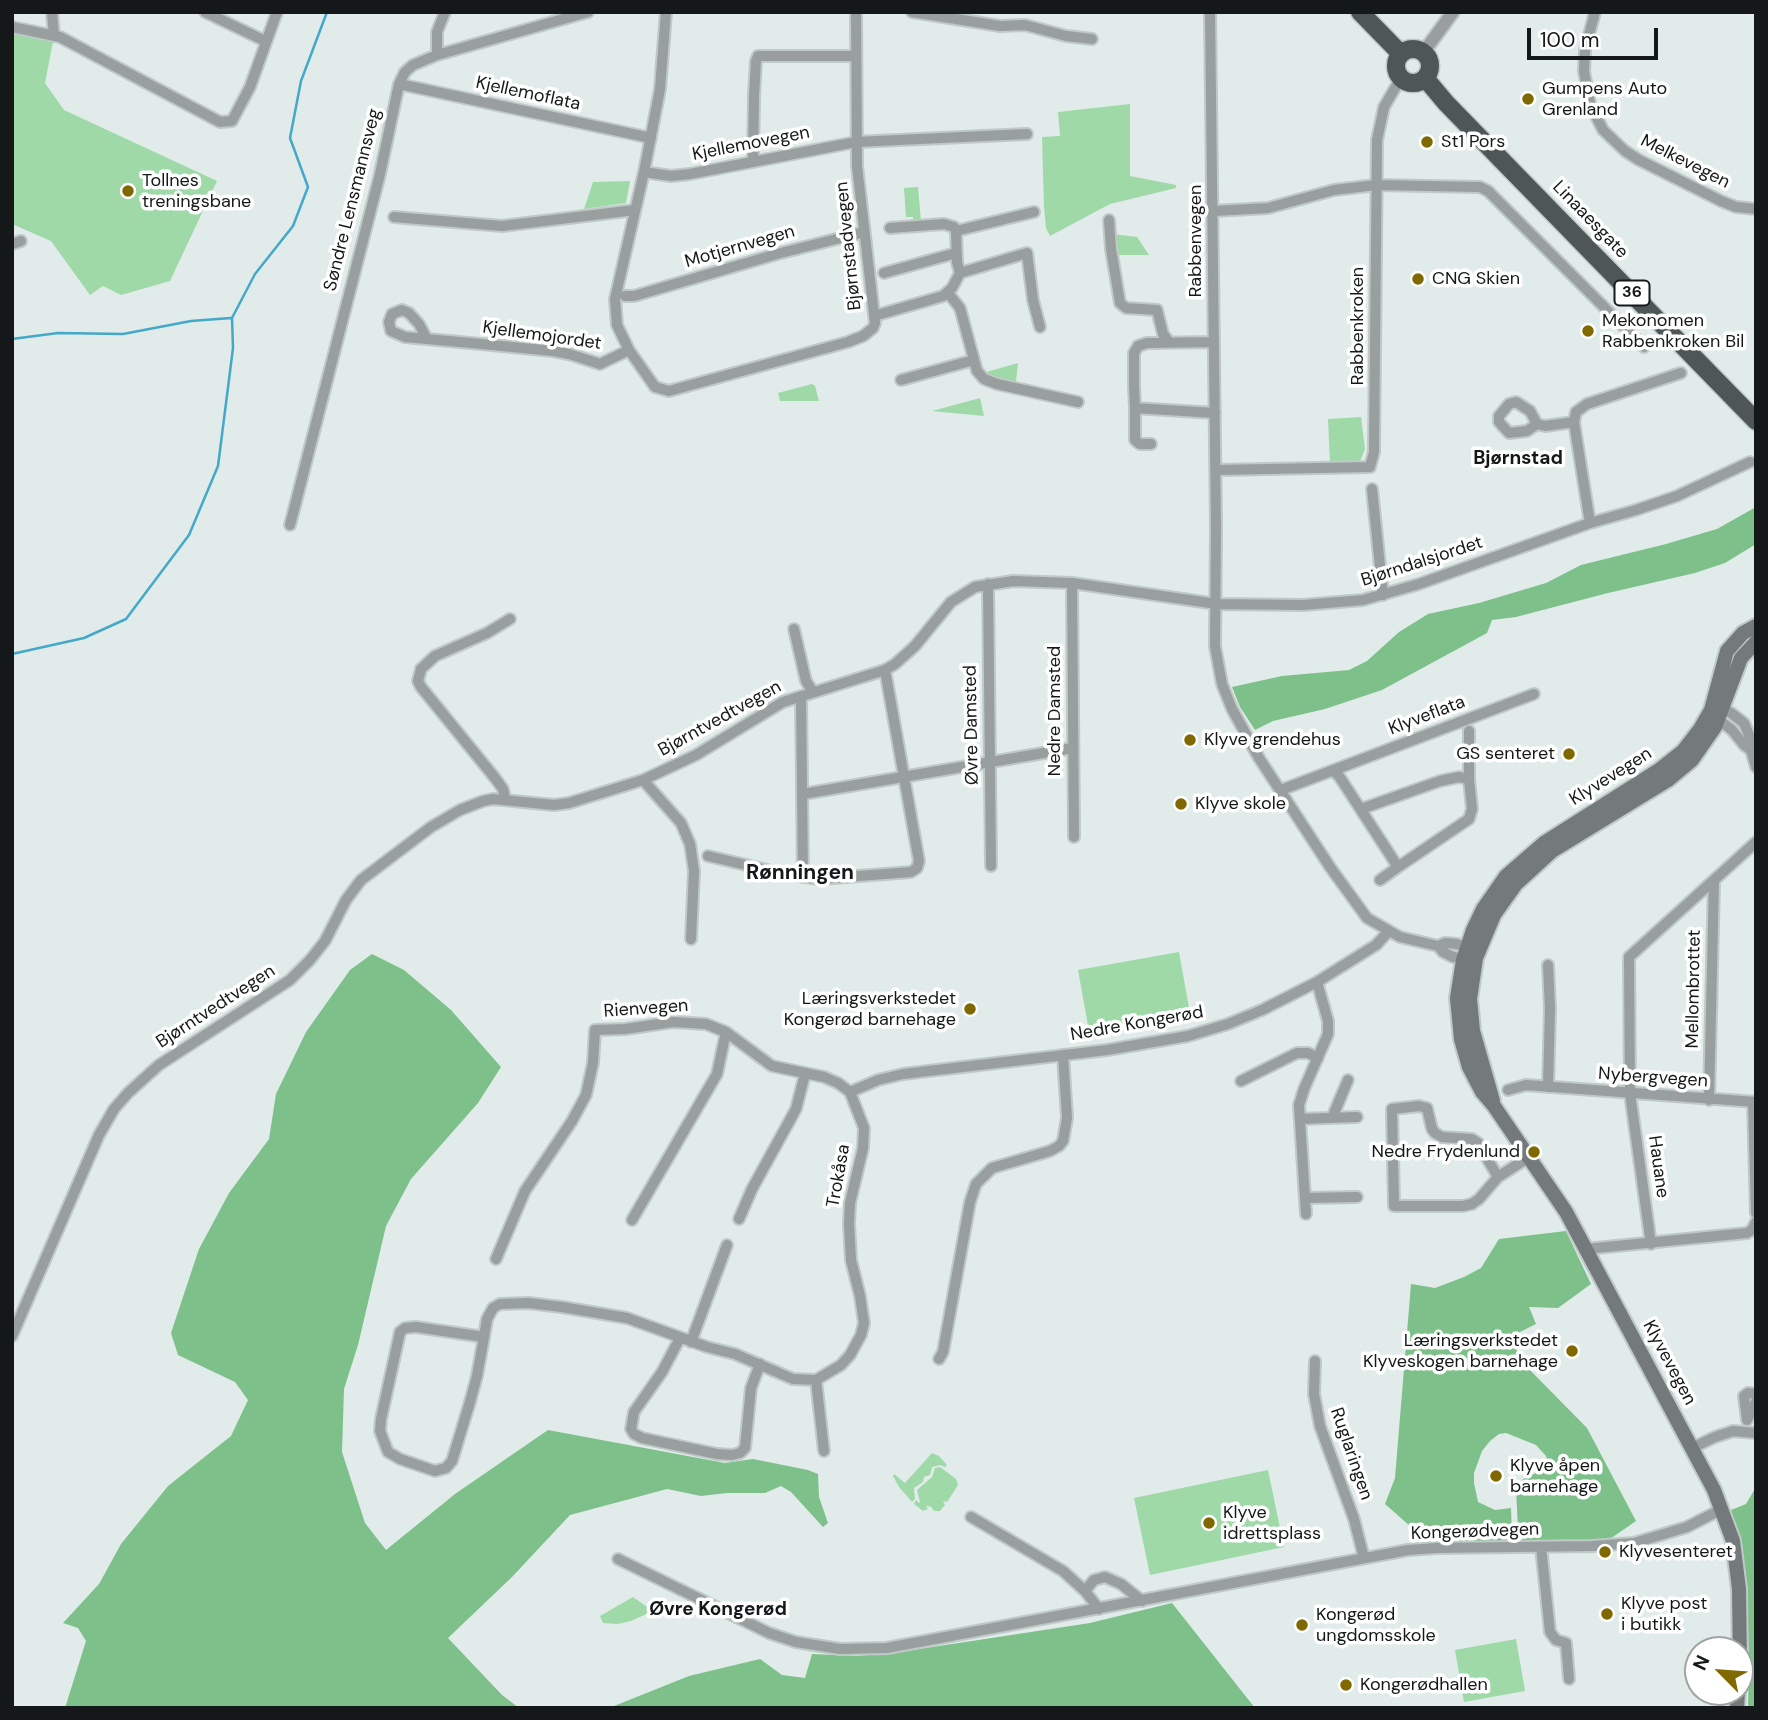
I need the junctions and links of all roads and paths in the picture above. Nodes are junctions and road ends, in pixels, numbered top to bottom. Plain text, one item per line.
1 (52, 12) edge
2 (205, 12) edge
3 (277, 12) edge
4 (445, 12) edge
5 (588, 12) edge
6 (666, 12) edge
7 (856, 12) edge
8 (912, 12) edge
9 (1018, 12) edge
10 (1210, 12) edge
11 (1360, 12) edge
12 (1453, 12) edge
13 (1595, 12) edge
14 (1017, 26) junction
15 (12, 27) edge
16 (54, 36) junction
17 (1092, 39) dead end
18 (265, 41) junction
19 (1423, 53) junction
20 (1401, 54) junction
21 (437, 55) junction
22 (856, 56) junction
23 (1401, 78) junction
24 (1425, 78) junction
25 (399, 84) junction
26 (1027, 134) dead end
27 (651, 138) junction
28 (856, 142) junction
29 (753, 161) junction
30 (644, 172) junction
31 (1376, 185) junction
32 (1756, 209) edge
33 (635, 210) junction
34 (1214, 211) junction
35 (1034, 212) dead end
36 (394, 217) dead end
37 (1109, 220) dead end
38 (890, 228) dead end
39 (956, 231) junction
40 (864, 232) junction
41 (956, 253) junction
42 (884, 273) dead end
43 (960, 273) junction
44 (948, 293) junction
45 (625, 296) dead end
46 (874, 316) junction
47 (1040, 327) dead end
48 (427, 339) dead end
49 (1169, 342) junction
50 (1214, 342) junction
51 (1644, 347) dead end
52 (629, 350) junction
53 (974, 360) junction
54 (1681, 373) dead end
55 (901, 380) dead end
56 (1078, 402) dead end
57 (1135, 408) junction
58 (1214, 413) junction
59 (1756, 421) edge
60 (1574, 422) junction
61 (1537, 424) dead end
62 (1151, 444) dead end
63 (1750, 462) dead end
64 (1216, 470) junction
65 (1372, 489) dead end
66 (1590, 523) junction
67 (290, 525) dead end
68 (1072, 583) junction
69 (988, 584) junction
70 (1383, 595) junction
71 (1217, 604) junction
72 (510, 619) dead end
73 (1756, 626) edge
74 (793, 629) dead end
75 (1756, 642) edge
76 (885, 670) junction
77 (813, 692) junction
78 (1534, 694) dead end
79 (801, 696) junction
80 (1718, 713) junction
81 (1469, 731) dead end
82 (1073, 748) junction
83 (990, 761) junction
84 (1756, 766) edge
85 (1333, 771) junction
86 (904, 777) junction
87 (1469, 779) junction
88 (643, 780) junction
89 (1281, 790) junction
90 (803, 794) junction
91 (505, 799) junction
92 (1361, 809) junction
93 (1074, 838) dead end
94 (1756, 842) edge
95 (708, 856) dead end
96 (990, 866) dead end
97 (1398, 867) junction
98 (803, 877) junction
99 (1380, 880) dead end
100 (1714, 880) junction
101 (1388, 932) junction
102 (691, 939) dead end
103 (1468, 955) junction
104 (1548, 965) dead end
105 (1317, 982) junction
106 (726, 1032) junction
107 (1063, 1055) junction
108 (1318, 1058) junction
109 (805, 1074) junction
110 (1241, 1080) dead end
111 (1348, 1080) dead end
112 (1548, 1087) junction
113 (1508, 1090) dead end
114 (850, 1093) junction
115 (1630, 1094) junction
116 (1709, 1100) junction
117 (1754, 1102) edge
118 (1357, 1117) dead end
119 (1332, 1118) junction
120 (1300, 1119) junction
121 (1529, 1157) junction
122 (1498, 1177) junction
123 (1357, 1197) dead end
124 (1305, 1198) junction
125 (1756, 1213) edge
126 (1306, 1214) dead end
127 (738, 1219) dead end
128 (632, 1220) dead end
129 (1756, 1222) edge
130 (1651, 1244) junction
131 (727, 1245) dead end
132 (1586, 1249) junction
133 (496, 1259) dead end
134 (12, 1336) edge
135 (484, 1337) junction
136 (686, 1340) junction
137 (939, 1359) dead end
138 (1315, 1361) dead end
139 (761, 1364) junction
140 (816, 1380) junction
141 (1756, 1394) edge
142 (1756, 1402) edge
143 (1747, 1420) junction
144 (1741, 1432) junction
145 (1756, 1433) edge
146 (1692, 1448) junction
147 (824, 1451) dead end
148 (1722, 1509) junction
149 (971, 1517) dead end
150 (1541, 1547) junction
151 (1364, 1558) junction
152 (618, 1559) dead end
153 (1085, 1591) junction
154 (1142, 1601) junction
155 (1098, 1609) junction
156 (1741, 1636) edge
157 (1569, 1679) dead end

1 - 16 street
2 - 18 street
3 - 18 street
4 - 21 street
5 - 21 street
6 - 27 street
7 - 22 street, Bjørnstadvegen
8 - 14 street
9 - 14 street
10 - 34 street, Rabbenvegen
11 - 20 highway
12 - 19 street
13 - 32 street, Melkevegen
14 - 17 street
15 - 16 street
16 - 18 street
19 - 20 highway
19 - 24 highway
20 - 23 highway
21 - 25 street
22 - 28 street, Bjørnstadvegen
22 - 29 street
23 - 24 highway
23 - 31 street, Rabbenkroken
24 - 59 highway, Linaaesgate / 36
25 - 27 street, Kjellemoflata
25 - 67 street, Søndre Lensmannsveg
26 - 28 street, Kjellemovegen
27 - 30 street
28 - 29 street, Kjellemovegen
28 - 40 street, Bjørnstadvegen
29 - 30 street, Kjellemovegen
30 - 33 street, Kjellemojordet
31 - 34 street
31 - 51 street
31 - 64 street, Rabbenkroken
33 - 36 street
33 - 52 street, Kjellemojordet
34 - 50 street, Rabbenvegen
35 - 39 street
37 - 49 street
38 - 39 street
39 - 41 street
40 - 45 street, Motjernvegen
40 - 46 street, Bjørnstadvegen
41 - 42 street
41 - 43 street
43 - 44 street
43 - 47 street
44 - 46 street
44 - 53 street
46 - 52 street, Bjørnstadvegen
48 - 52 street, Kjellemojordet
49 - 50 street
49 - 57 street
50 - 58 street, Rabbenvegen
53 - 55 street
53 - 56 street
54 - 60 street
57 - 58 street
57 - 62 street
58 - 64 street, Rabbenvegen
60 - 61 street
60 - 66 street
63 - 66 street, Bjørndalsjordet
64 - 71 street, Rabbenvegen
65 - 70 street
66 - 70 street, Bjørndalsjordet
68 - 69 street, Bjørntvedtvegen
68 - 71 street, Bjørntvedtvegen
68 - 82 street, Nedre Damsted
69 - 76 street, Bjørntvedtvegen
69 - 83 street, Øvre Damsted
70 - 71 street, Bjørndalsjordet
71 - 89 street
72 - 91 street
73 - 80 main road, Klyvevegen
74 - 77 street
75 - 80 main road, Klyvevegen
76 - 77 street, Bjørntvedtvegen
76 - 86 street
77 - 79 street, Bjørntvedtvegen
78 - 85 street, Klyveflata
79 - 88 street, Bjørntvedtvegen
79 - 90 street
80 - 84 street
80 - 103 main road, Klyvevegen
81 - 87 street, Klyveflata
82 - 83 street
82 - 93 street, Nedre Damsted
83 - 86 street
83 - 96 street, Øvre Damsted
85 - 89 street, Klyveflata
85 - 92 street
86 - 90 street
86 - 98 street
87 - 92 street
87 - 97 street, Klyveflata
88 - 91 street, Bjørntvedtvegen
88 - 102 street
89 - 101 street
90 - 98 street
91 - 134 street, Bjørntvedtvegen
92 - 97 street
94 - 100 street, Mellombrottet
95 - 98 street
97 - 99 street
100 - 115 street, Mellombrottet
100 - 116 street, Mellombrottet
101 - 103 street
101 - 105 street, Nedre Kongerød
103 - 121 main road, Klyvevegen
104 - 112 street
105 - 107 street, Nedre Kongerød
105 - 108 street
106 - 109 street, Rienvegen
106 - 128 street
106 - 133 street, Rienvegen
107 - 114 street
107 - 137 street, Nedre Kongerød
108 - 110 street
108 - 120 street
109 - 114 street, Rienvegen
109 - 127 street
111 - 119 street
112 - 113 street, Nybergvegen
112 - 115 street, Nybergvegen
114 - 140 street, Trokåsa
115 - 116 street, Nybergvegen
115 - 130 street, Hauane
116 - 117 street, Nybergvegen
117 - 125 street
118 - 119 street
119 - 120 street
120 - 124 street
121 - 122 street
121 - 132 main road, Klyvevegen
122 - 122 street
123 - 124 street
124 - 126 street
129 - 130 street
130 - 132 street
131 - 136 street
132 - 146 main road, Klyvevegen
135 - 135 street
135 - 136 street
136 - 139 street
136 - 139 street
138 - 151 street, Ruglaringen
139 - 140 street
140 - 147 street
141 - 143 street
142 - 143 street
143 - 144 street
144 - 145 street
144 - 146 street
146 - 148 main road, Klyvevegen
148 - 150 street, Kongerødvegen
148 - 156 main road, Klyvevegen
149 - 153 street
150 - 151 street, Kongerødvegen
150 - 157 street
151 - 154 street, Kongerødvegen
152 - 155 street, Kongerødvegen
153 - 154 street
153 - 155 street
154 - 155 street, Kongerødvegen

